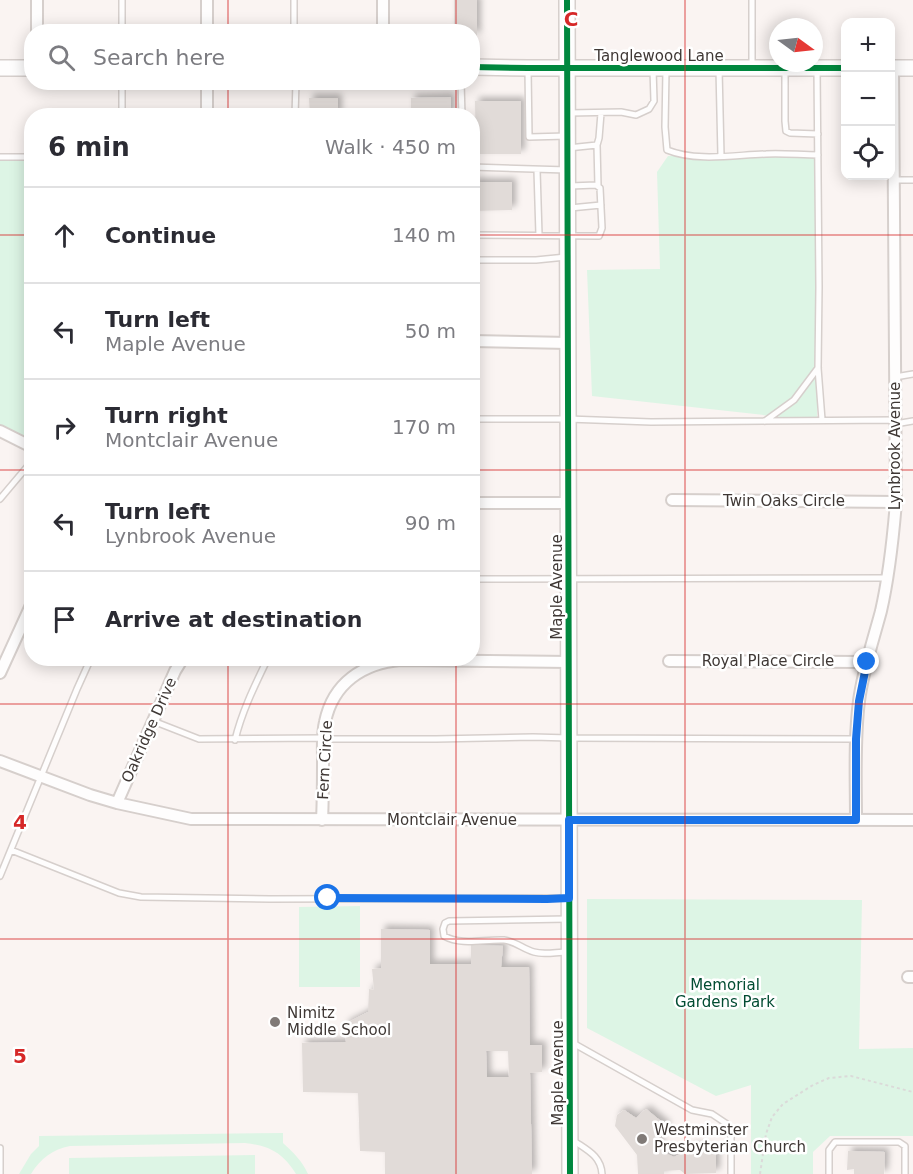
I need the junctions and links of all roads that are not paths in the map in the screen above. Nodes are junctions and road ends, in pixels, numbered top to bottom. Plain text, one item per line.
1 (37, 0) edge
2 (122, 0) edge
3 (207, 0) edge
4 (294, 0) edge
5 (383, 0) edge
6 (567, 0) edge
7 (752, 0) edge
8 (37, 24) edge
9 (122, 24) edge
10 (207, 24) edge
11 (294, 24) edge
12 (383, 24) edge
13 (480, 67) edge
14 (0, 68) edge
15 (24, 68) edge
16 (528, 68) junction
17 (567, 68) junction
18 (659, 68) junction
19 (719, 68) junction
20 (752, 68) junction
21 (769, 68) edge
22 (823, 68) edge
23 (841, 68) edge
24 (895, 68) edge
25 (913, 68) edge
26 (784, 72) edge
27 (817, 72) edge
28 (892, 72) edge
29 (122, 90) edge
30 (207, 90) edge
31 (296, 90) edge
32 (461, 90) edge
33 (122, 108) edge
34 (207, 108) edge
35 (295, 108) edge
36 (462, 108) edge
37 (568, 113) junction
38 (601, 113) junction
39 (893, 126) edge
40 (818, 134) junction
41 (568, 142) junction
42 (597, 145) junction
43 (818, 155) junction
44 (721, 156) junction
45 (0, 157) edge
46 (24, 157) edge
47 (480, 167) edge
48 (537, 170) junction
49 (568, 170) junction
50 (894, 180) edge
51 (895, 180) edge
52 (913, 180) edge
53 (568, 186) junction
54 (598, 186) junction
55 (601, 205) junction
56 (568, 208) junction
57 (480, 235) edge
58 (539, 235) junction
59 (568, 236) junction
60 (568, 257) junction
61 (480, 260) edge
62 (480, 341) edge
63 (568, 343) junction
64 (818, 368) junction
65 (913, 374) edge
66 (895, 377) junction
67 (480, 419) edge
68 (568, 419) junction
69 (822, 420) junction
70 (765, 421) junction
71 (913, 421) edge
72 (896, 422) junction
73 (0, 431) edge
74 (24, 443) edge
75 (24, 470) edge
76 (0, 499) edge
77 (672, 501) dead end
78 (480, 502) edge
79 (896, 502) junction
80 (568, 503) junction
81 (887, 578) junction
82 (480, 579) edge
83 (569, 579) junction
84 (24, 620) edge
85 (480, 661) edge
86 (669, 661) dead end
87 (569, 662) junction
88 (867, 662) junction
89 (88, 666) edge
90 (178, 666) edge
91 (264, 666) edge
92 (371, 666) edge
93 (0, 673) edge
94 (153, 721) junction
95 (323, 738) junction
96 (569, 738) junction
97 (856, 739) junction
98 (235, 740) junction
99 (0, 761) edge
100 (41, 777) junction
101 (117, 803) junction
102 (322, 820) junction
103 (569, 820) junction
104 (856, 820) junction
105 (913, 820) edge
106 (11, 850) junction
107 (0, 876) edge
108 (569, 898) junction
109 (569, 919) junction
110 (569, 952) junction
111 (570, 1041) junction
112 (570, 1138) junction
113 (0, 1148) edge
114 (0, 1174) edge
115 (570, 1174) edge
116 (602, 1174) edge
117 (731, 1174) edge
118 (829, 1174) edge
119 (905, 1174) edge

1 - 8 street
2 - 9 lane
3 - 10 street
4 - 11 lane
5 - 12 street
6 - 17 main road, Maple Avenue
7 - 20 lane
13 - 16 main road, Tanglewood Lane
14 - 15 main road
16 - 17 main road, Tanglewood Lane
16 - 41 lane
17 - 18 main road, Tanglewood Lane
17 - 37 main road, Maple Avenue
18 - 19 main road, Tanglewood Lane
18 - 38 lane
18 - 44 lane
19 - 20 main road, Tanglewood Lane
19 - 44 lane
20 - 21 main road, Tanglewood Lane
22 - 23 main road, Tanglewood Lane
24 - 25 main road
26 - 40 lane
27 - 40 lane
28 - 39 street, Lynbrook Avenue
29 - 33 lane
30 - 34 street
31 - 35 lane
32 - 36 lane
37 - 38 lane
37 - 41 main road, Maple Avenue
38 - 42 lane
40 - 43 lane
41 - 42 lane
41 - 49 main road, Maple Avenue
42 - 54 lane
43 - 44 lane
43 - 64 lane
45 - 46 lane
47 - 48 lane
48 - 49 lane
48 - 58 lane
49 - 53 main road, Maple Avenue
50 - 66 street, Lynbrook Avenue
51 - 52 lane
53 - 54 lane
53 - 56 main road, Maple Avenue
54 - 55 lane
55 - 56 lane
55 - 59 lane
56 - 59 main road, Maple Avenue
57 - 58 lane
58 - 59 lane
59 - 60 main road, Maple Avenue
60 - 61 lane
60 - 63 main road, Maple Avenue
62 - 63 street
63 - 68 main road, Maple Avenue
64 - 69 lane
64 - 70 lane
65 - 66 lane
66 - 72 street, Lynbrook Avenue
67 - 68 lane
68 - 70 lane
68 - 80 main road, Maple Avenue
69 - 70 lane
69 - 72 lane
71 - 72 lane
72 - 79 street, Lynbrook Avenue
73 - 74 street
75 - 76 lane
77 - 79 street, Twin Oaks Circle
78 - 80 street
79 - 81 street, Lynbrook Avenue
80 - 83 main road, Maple Avenue
81 - 83 lane
81 - 88 street, Lynbrook Avenue
82 - 83 lane
83 - 87 main road, Maple Avenue
84 - 93 street
85 - 87 street, Fern Circle
86 - 88 street, Royal Place Circle
87 - 96 main road, Maple Avenue
88 - 97 street, Lynbrook Avenue
89 - 100 lane
90 - 94 street, Oakridge Drive
91 - 98 lane
92 - 95 street, Fern Circle
94 - 98 lane
94 - 101 street, Oakridge Drive
95 - 96 lane
95 - 98 lane
95 - 102 street, Fern Circle
96 - 97 lane
96 - 103 main road, Maple Avenue
97 - 104 street, Lynbrook Avenue
99 - 100 street, Montclair Avenue
100 - 101 street, Montclair Avenue
100 - 106 lane
101 - 102 street, Montclair Avenue
102 - 103 street, Montclair Avenue
103 - 104 street, Montclair Avenue
103 - 108 main road, Maple Avenue
104 - 105 street, Montclair Avenue
106 - 107 lane
106 - 108 lane
108 - 109 main road, Maple Avenue
109 - 110 main road, Maple Avenue
109 - 110 lane
110 - 111 main road, Maple Avenue
111 - 112 main road, Maple Avenue
111 - 117 lane
112 - 115 main road, Maple Avenue
112 - 116 lane
113 - 114 lane
118 - 119 lane

